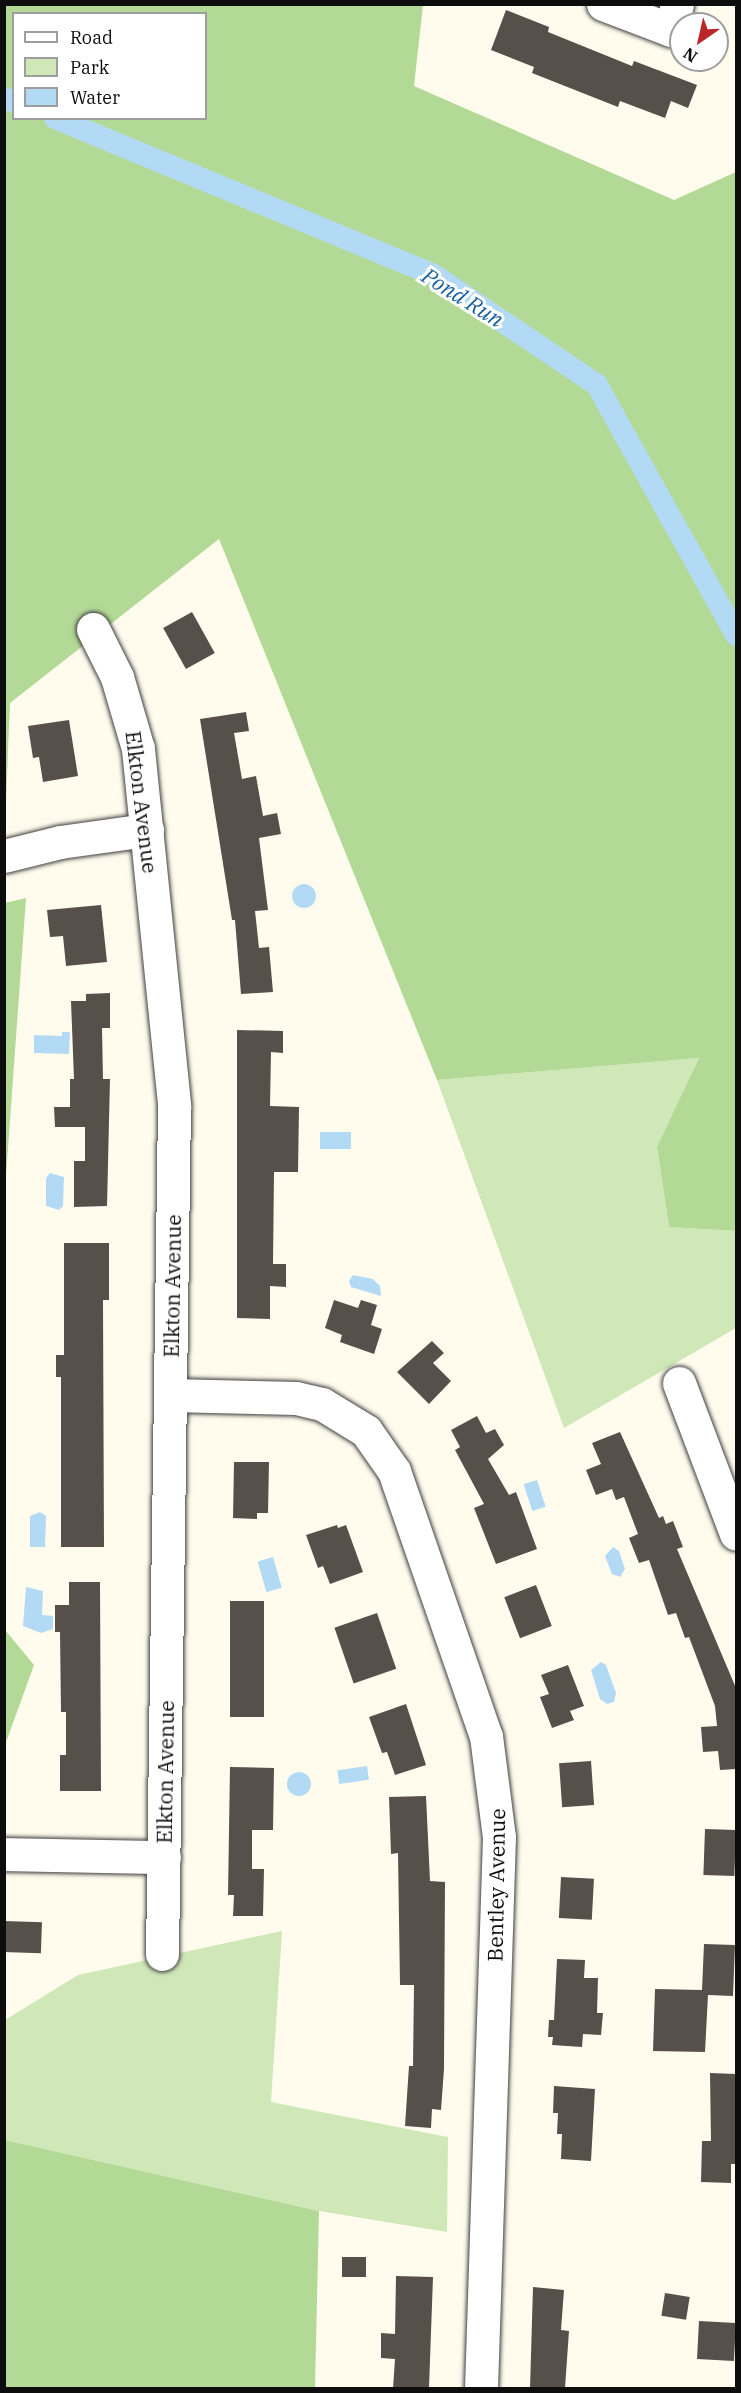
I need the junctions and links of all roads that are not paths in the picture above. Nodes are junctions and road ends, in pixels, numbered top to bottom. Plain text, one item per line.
1 (603, 4) edge
2 (677, 4) edge
3 (93, 629) dead end
4 (147, 830) junction
5 (4, 856) edge
6 (678, 1383) dead end
7 (170, 1395) junction
8 (736, 1534) edge
9 (4, 1854) edge
10 (164, 1857) junction
11 (162, 1954) dead end
12 (481, 2388) edge

1 - 2 street
3 - 4 street, Elkton Avenue
4 - 5 street
4 - 7 street, Elkton Avenue
6 - 8 street
7 - 10 street, Elkton Avenue
7 - 12 street, Bentley Avenue
9 - 10 street
10 - 11 street, Elkton Avenue

